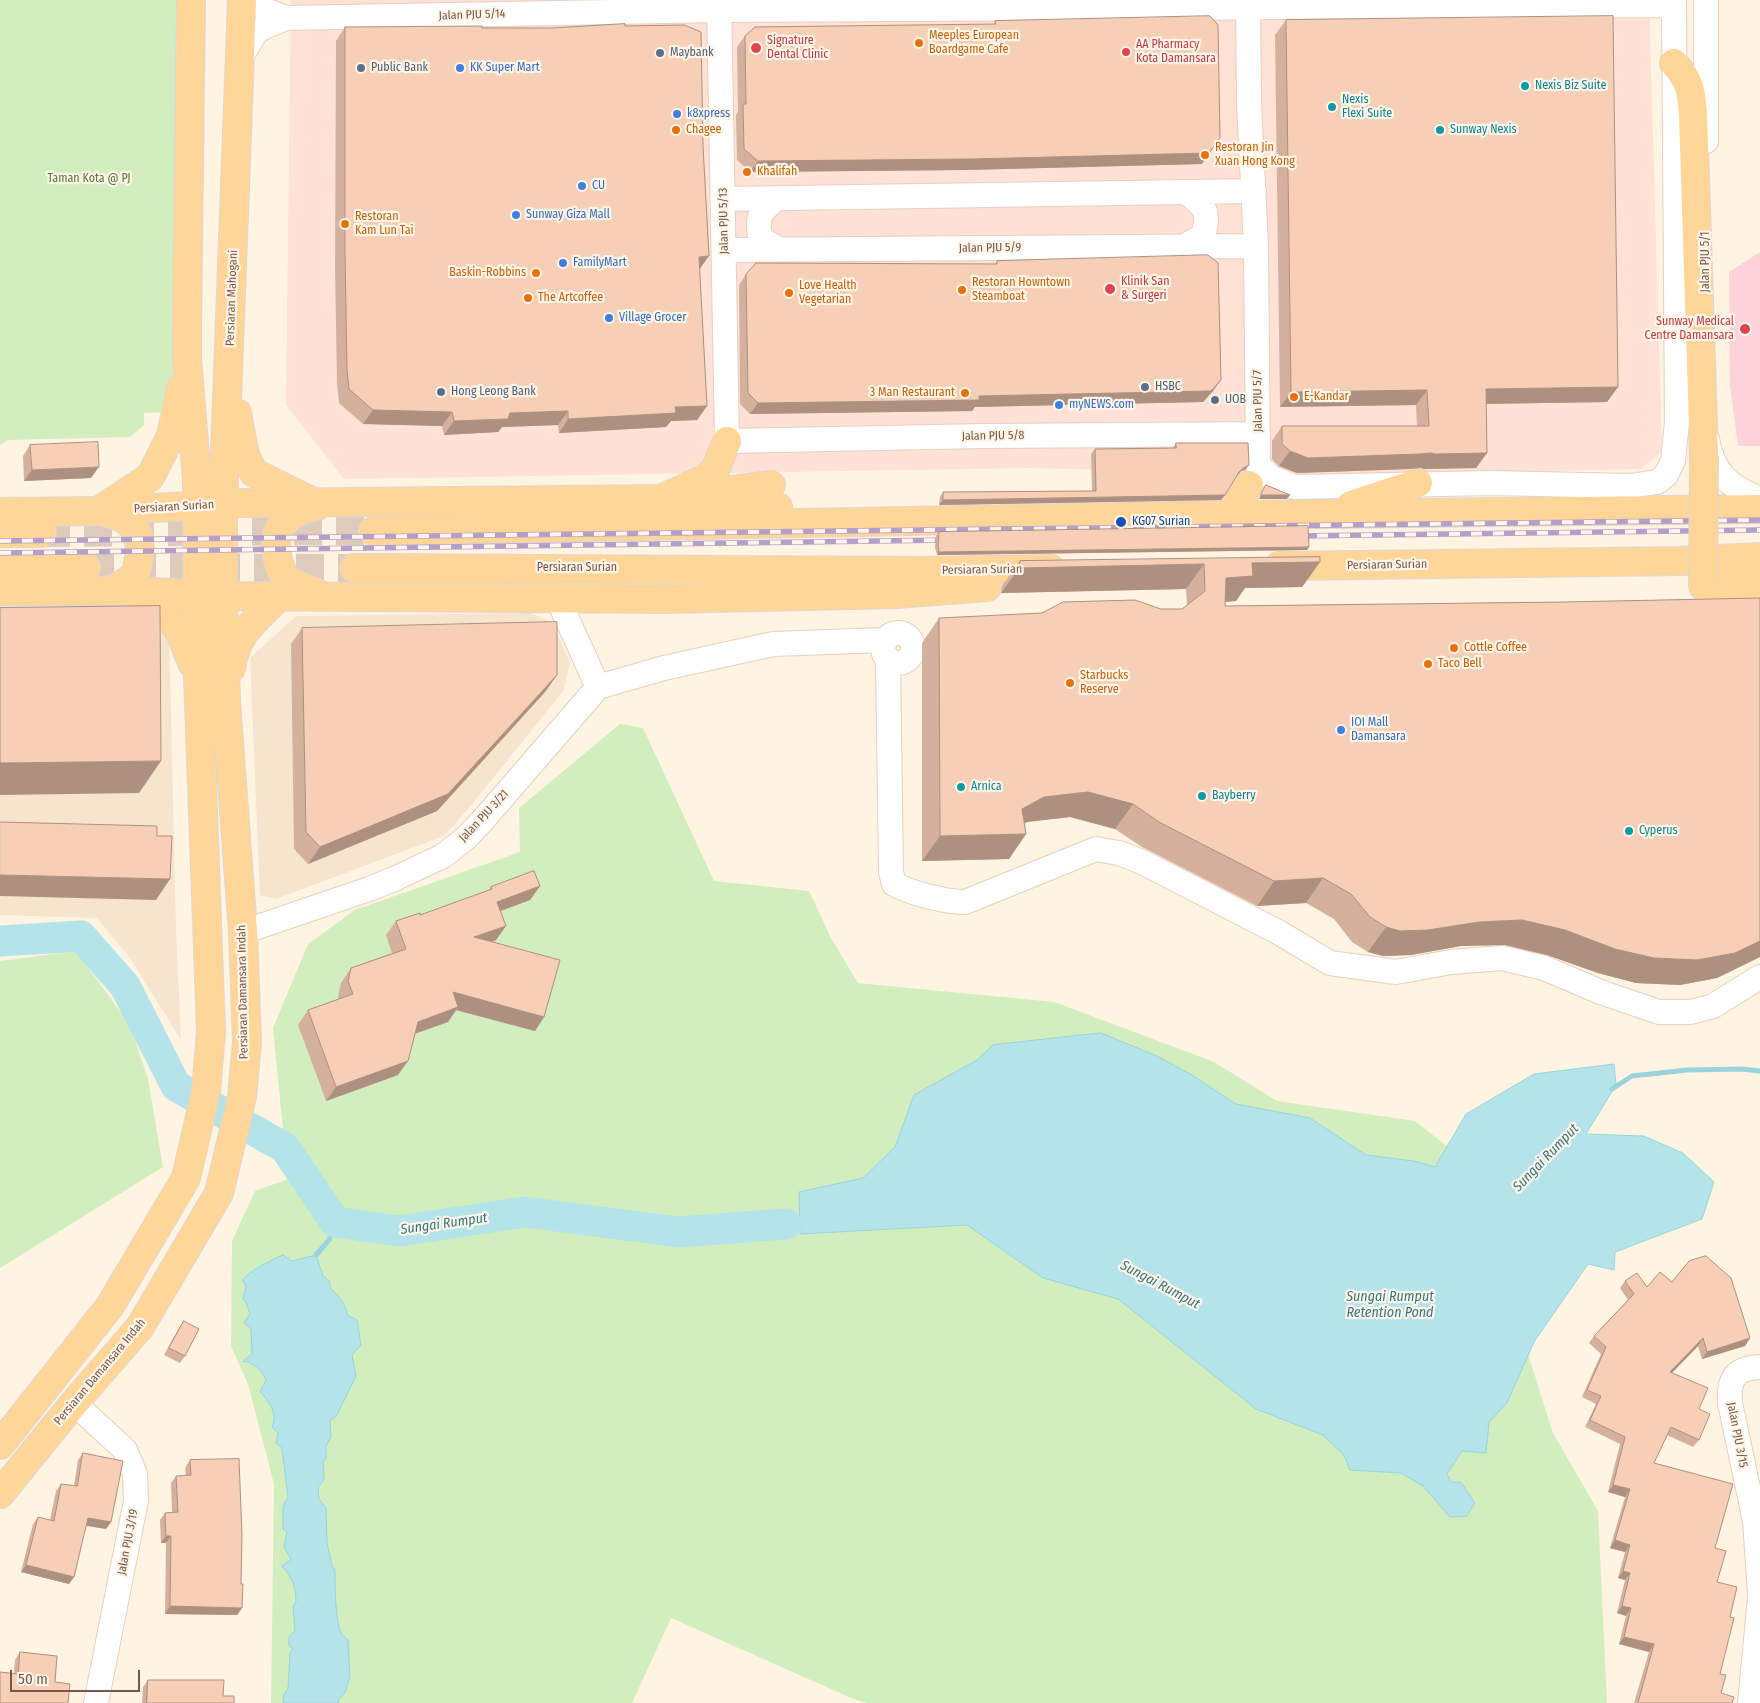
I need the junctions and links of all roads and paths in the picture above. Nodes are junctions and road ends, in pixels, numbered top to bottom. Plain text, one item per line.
1 (191, 0) edge
2 (242, 0) edge
3 (256, 0) edge
4 (1706, 0) edge
5 (1615, 2) edge
6 (1674, 2) edge
7 (1434, 3) edge
8 (1248, 4) edge
9 (719, 5) edge
10 (526, 7) edge
11 (325, 9) edge
12 (286, 18) junction
13 (241, 57) junction
14 (1674, 63) junction
15 (1254, 191) junction
16 (1187, 193) junction
17 (775, 199) junction
18 (724, 200) junction
19 (1184, 246) junction
20 (1256, 246) junction
21 (778, 249) junction
22 (725, 250) junction
23 (232, 298) junction
24 (187, 359) junction
25 (1258, 434) junction
26 (727, 441) junction
27 (1674, 446) junction
28 (1709, 452) junction
29 (1249, 479) dead end
30 (1418, 483) junction
31 (771, 485) dead end
32 (662, 499) junction
33 (1760, 499) edge
34 (327, 502) junction
35 (210, 505) junction
36 (1760, 509) edge
37 (99, 511) junction
38 (0, 512) edge
39 (1326, 514) junction
40 (1230, 515) junction
41 (1186, 517) junction
42 (373, 531) tunnel mouth
43 (42, 532) tunnel mouth
44 (0, 533) edge
45 (1760, 557) edge
46 (1258, 566) dead end
47 (0, 568) edge
48 (86, 568) tunnel mouth
49 (354, 568) tunnel mouth
50 (1760, 584) edge
51 (0, 591) edge
52 (107, 591) junction
53 (138, 591) junction
54 (210, 595) junction
55 (281, 595) junction
56 (325, 597) junction
57 (558, 598) junction
58 (198, 676) junction
59 (598, 687) junction
60 (226, 702) junction
61 (243, 932) junction
62 (1760, 977) edge
63 (209, 997) junction
64 (1760, 1367) edge
65 (74, 1403) junction
66 (0, 1445) edge
67 (0, 1494) edge
68 (1758, 1518) edge
69 (1760, 1592) edge
70 (1760, 1598) edge
71 (96, 1703) edge
72 (1750, 1703) edge

1 - 24 main road, Persiaran Mahogani
2 - 13 main road, Persiaran Mahogani
3 - 12 street
4 - 28 street, Jalan PJU 5/1
5 - 6 street, Jalan PJU 5/14
5 - 7 street, Jalan PJU 5/14
6 - 14 street
7 - 8 street, Jalan PJU 5/14
8 - 9 street, Jalan PJU 5/14
8 - 15 street, Jalan PJU 5/7
9 - 10 street, Jalan PJU 5/14
9 - 18 street, Jalan PJU 5/13
10 - 11 street, Jalan PJU 5/14
11 - 12 street, Jalan PJU 5/14
12 - 13 street, Jalan PJU 5/14
13 - 23 main road, Persiaran Mahogani
14 - 27 street
14 - 50 main road, bridge
15 - 16 street
15 - 20 street, Jalan PJU 5/7
16 - 17 street
16 - 19 street
17 - 18 street
17 - 21 street
18 - 22 street, Jalan PJU 5/13
19 - 20 street, Jalan PJU 5/9
19 - 21 street, Jalan PJU 5/9
20 - 25 street, Jalan PJU 5/7
21 - 22 street, Jalan PJU 5/9
22 - 26 street, Jalan PJU 5/13
23 - 34 main road
23 - 35 main road, Persiaran Mahogani
24 - 35 main road, Persiaran Mahogani
24 - 37 main road
25 - 26 street, Jalan PJU 5/8
25 - 30 street, Jalan PJU 5/7
26 - 32 main road
27 - 28 street
27 - 30 street, Jalan PJU 5/7
28 - 33 street, Jalan PJU 5/1
29 - 40 main road
30 - 39 main road
31 - 32 main road
32 - 34 main road, Persiaran Surian
32 - 41 main road, Persiaran Surian
34 - 35 main road, Persiaran Surian
34 - 56 main road
35 - 37 main road, Persiaran Surian
35 - 54 main road, Persiaran Mahogani
36 - 39 main road, Persiaran Surian
37 - 38 main road, Persiaran Surian
37 - 52 main road
39 - 40 main road, Persiaran Surian
40 - 41 main road, Persiaran Surian
41 - 42 main road, Persiaran Surian
43 - 44 main road
45 - 46 main road, Persiaran Surian
47 - 48 main road
49 - 57 main road, Persiaran Surian
51 - 52 main road, Persiaran Surian
52 - 53 main road, Persiaran Surian
53 - 54 main road, Persiaran Surian
53 - 58 main road
54 - 55 main road, Persiaran Surian
54 - 58 main road
54 - 60 main road, Persiaran Damansara Indah
55 - 56 main road, Persiaran Surian
55 - 60 main road
56 - 57 main road, Persiaran Surian
57 - 59 street
58 - 63 main road
59 - 61 street, Jalan PJU 3/21
59 - 62 street
60 - 61 main road, Persiaran Damansara Indah
61 - 63 main road
61 - 65 main road, Persiaran Damansara Indah
63 - 66 main road
64 - 68 street, Jalan PJU 3/15
65 - 67 main road, Persiaran Damansara Indah
65 - 71 street, Jalan PJU 3/19
68 - 69 street, Jalan PJU 3/15
70 - 72 street

